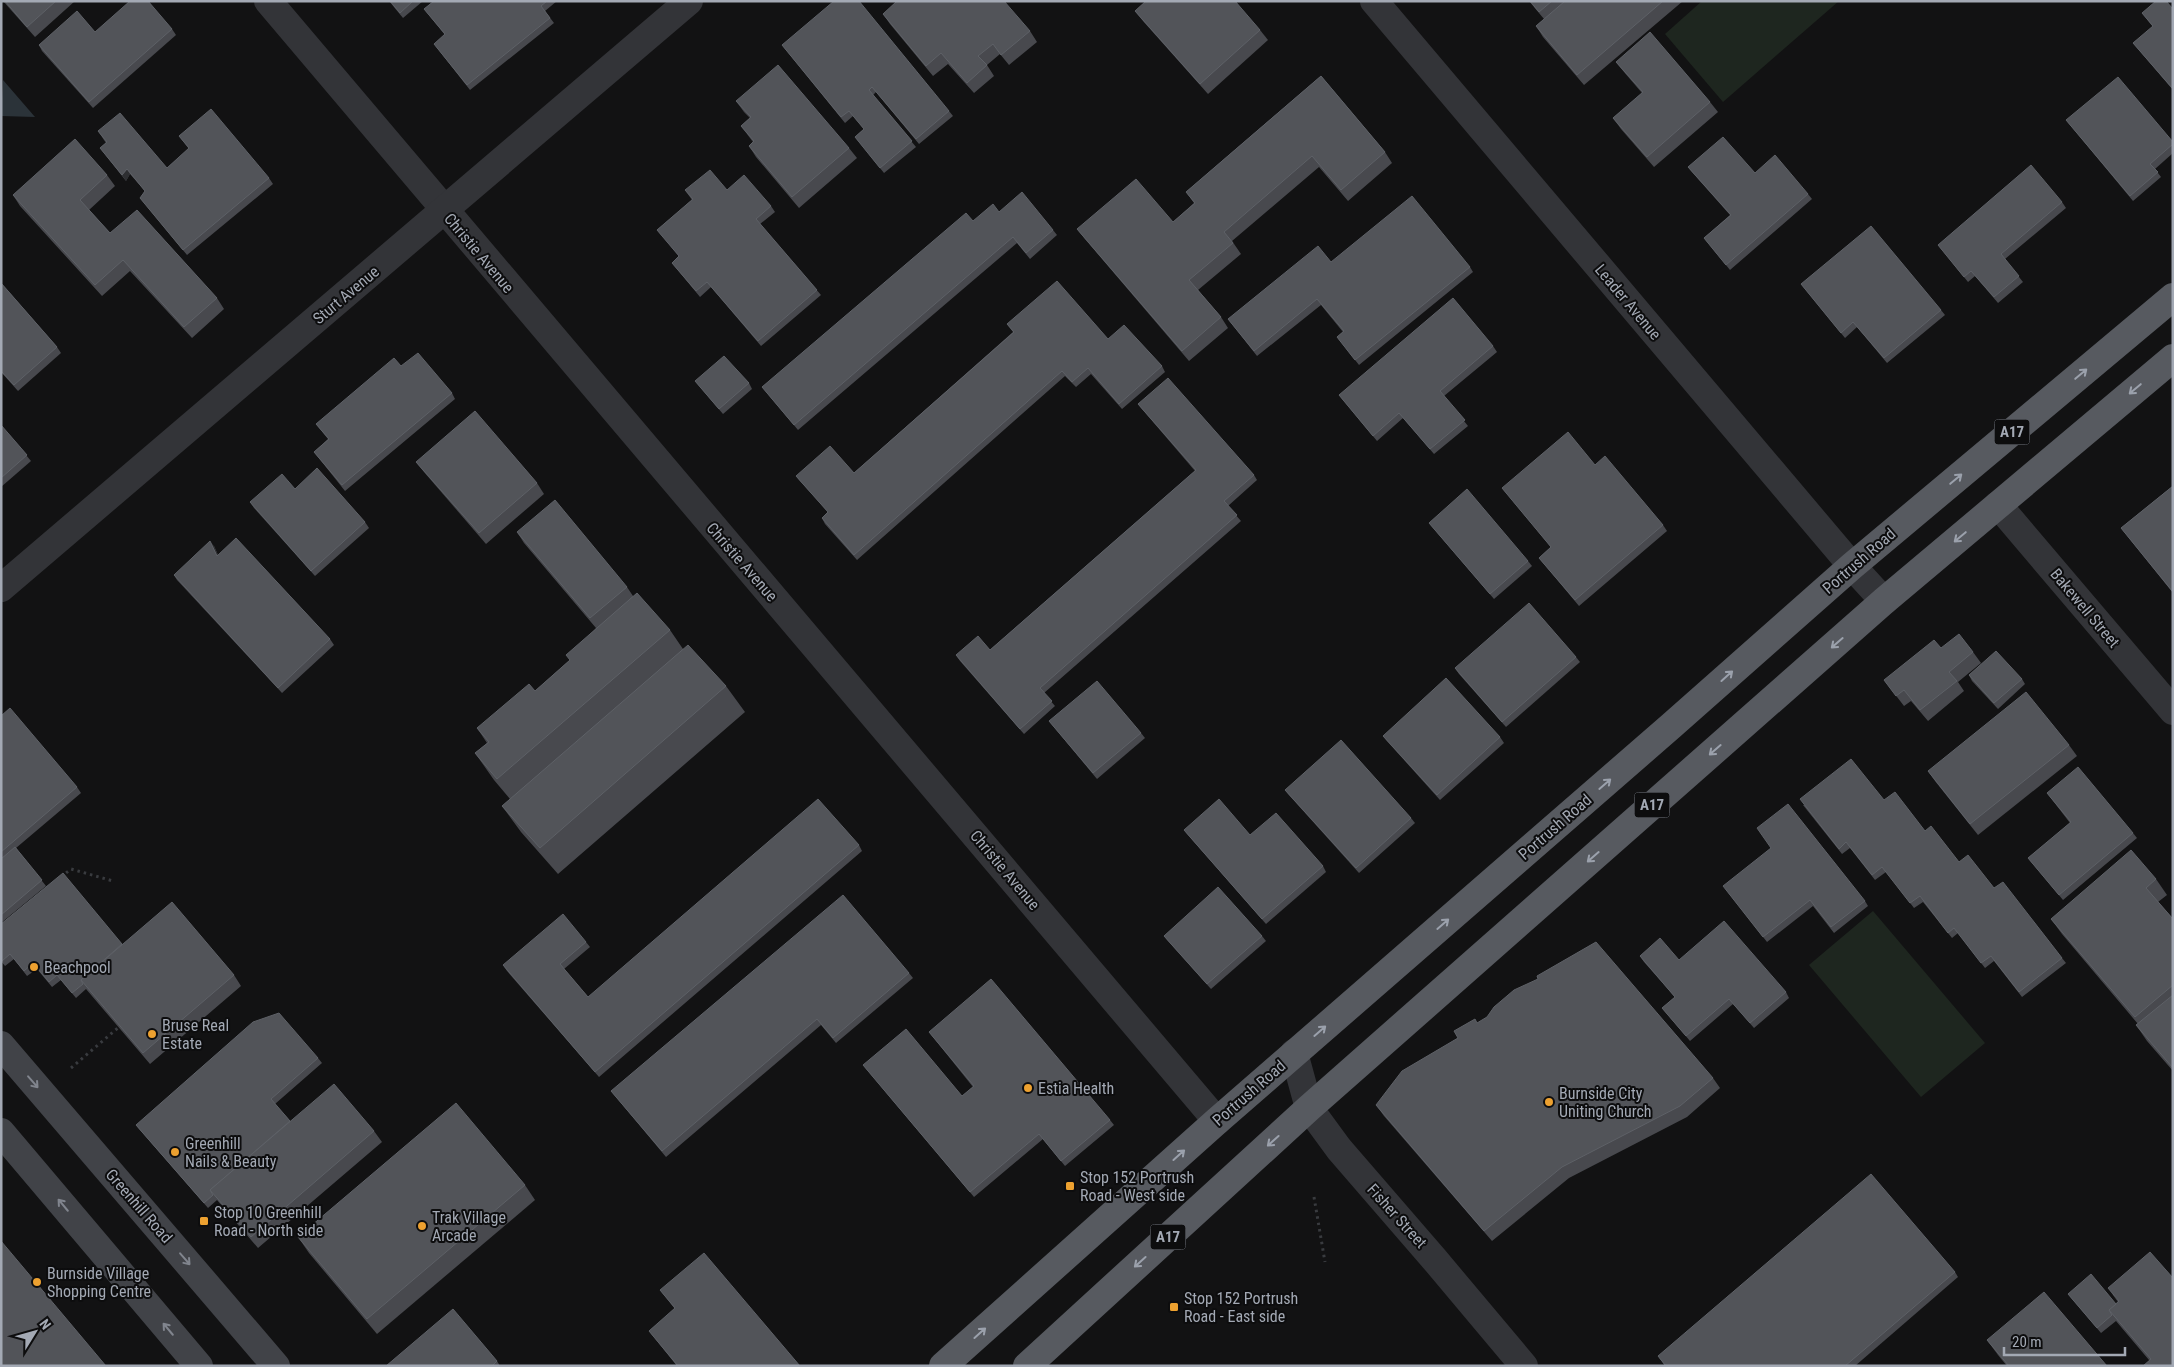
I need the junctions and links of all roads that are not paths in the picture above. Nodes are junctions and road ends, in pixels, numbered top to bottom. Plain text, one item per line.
1 (268, 1) edge
2 (689, 1) edge
3 (1374, 1) edge
4 (444, 212) junction
5 (2173, 297) edge
6 (2173, 358) edge
7 (1998, 505) junction
8 (1852, 566) junction
9 (1, 588) edge
10 (1884, 601) junction
11 (2173, 711) edge
12 (1, 1045) edge
13 (1294, 1053) junction
14 (1309, 1108) junction
15 (1218, 1121) junction
16 (1, 1132) edge
17 (199, 1366) edge
18 (276, 1366) edge
19 (943, 1366) edge
20 (1027, 1366) edge
21 (1524, 1366) edge

1 - 4 street, Christie Avenue
2 - 4 street, Sturt Avenue
3 - 8 street, Leader Avenue
4 - 9 street, Sturt Avenue
4 - 15 street, Christie Avenue
8 -> 5 highway, Portrush Road / A17
6 -> 7 highway, A17
7 -> 10 highway, A17
7 - 11 street, Bakewell Street
8 - 10 street, Leader Avenue
13 -> 8 highway, Portrush Road / A17
10 -> 14 highway, A17
12 -> 18 main road, Greenhill Road
13 - 14 street, Fisher Street
13 - 15 highway, Portrush Road / A17
14 -> 20 highway, A17
14 - 21 street, Fisher Street
19 -> 15 highway, Portrush Road / A17
17 -> 16 main road

